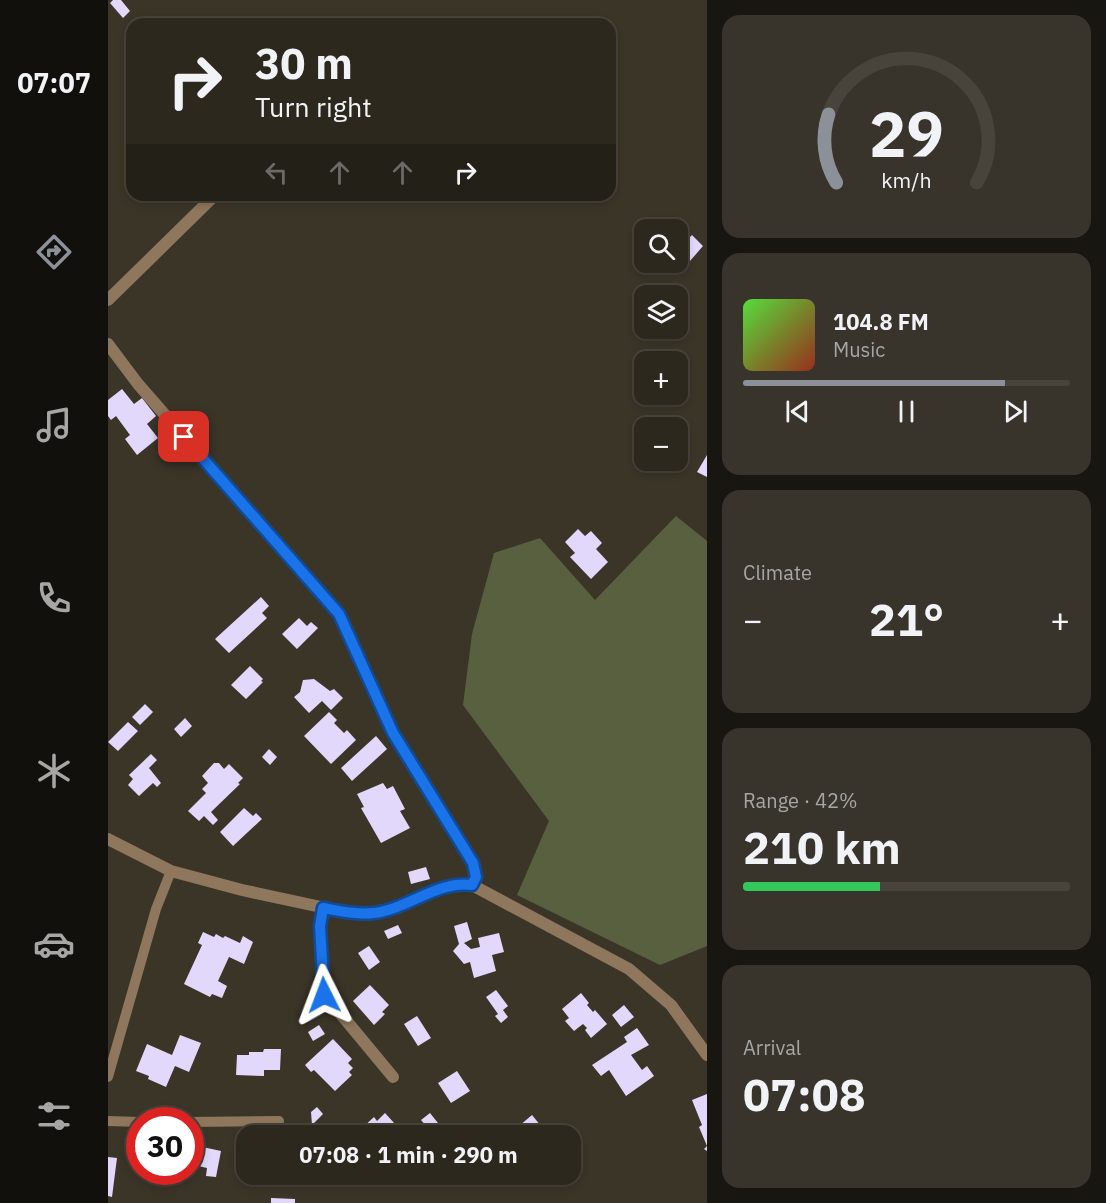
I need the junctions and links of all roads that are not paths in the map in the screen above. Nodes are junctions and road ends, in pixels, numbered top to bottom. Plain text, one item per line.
1 (209, 201) edge
2 (108, 300) edge
3 (108, 344) edge
4 (108, 839) edge
5 (171, 872) junction
6 (472, 885) junction
7 (323, 908) junction
8 (707, 1055) edge
9 (108, 1077) edge
10 (393, 1077) dead end
11 (108, 1121) edge
12 (279, 1121) dead end
13 (126, 1122) edge
14 (204, 1122) edge

1 - 2 street
3 - 6 street
4 - 5 street
5 - 7 street
5 - 9 lane
6 - 7 street
6 - 8 street
7 - 10 street
11 - 13 lane
12 - 14 lane

